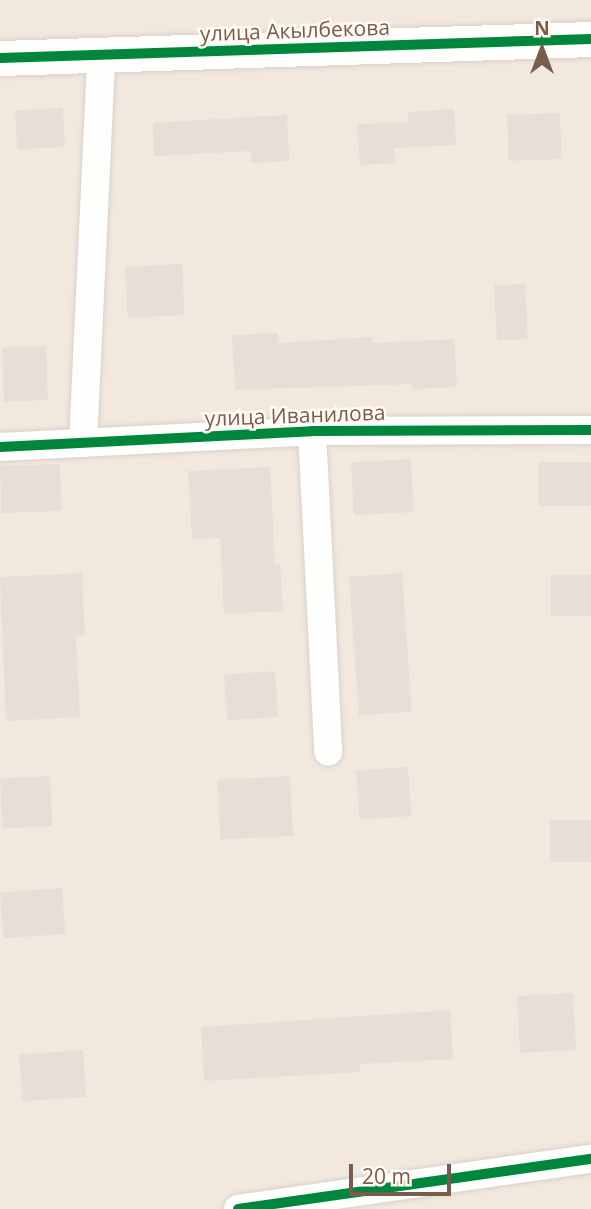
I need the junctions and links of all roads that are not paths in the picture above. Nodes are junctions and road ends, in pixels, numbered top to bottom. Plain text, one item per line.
1 (591, 39) edge
2 (101, 56) junction
3 (0, 58) edge
4 (591, 430) edge
5 (313, 431) junction
6 (83, 443) junction
7 (0, 447) edge
8 (328, 752) dead end
9 (591, 1159) edge
10 (238, 1209) edge

1 - 2 street, улица Акылбекова
2 - 3 street, улица Акылбекова
2 - 6 street
4 - 5 street, улица Иванилова
5 - 6 street, улица Иванилова
5 - 8 street
6 - 7 street, улица Иванилова
9 - 10 street

